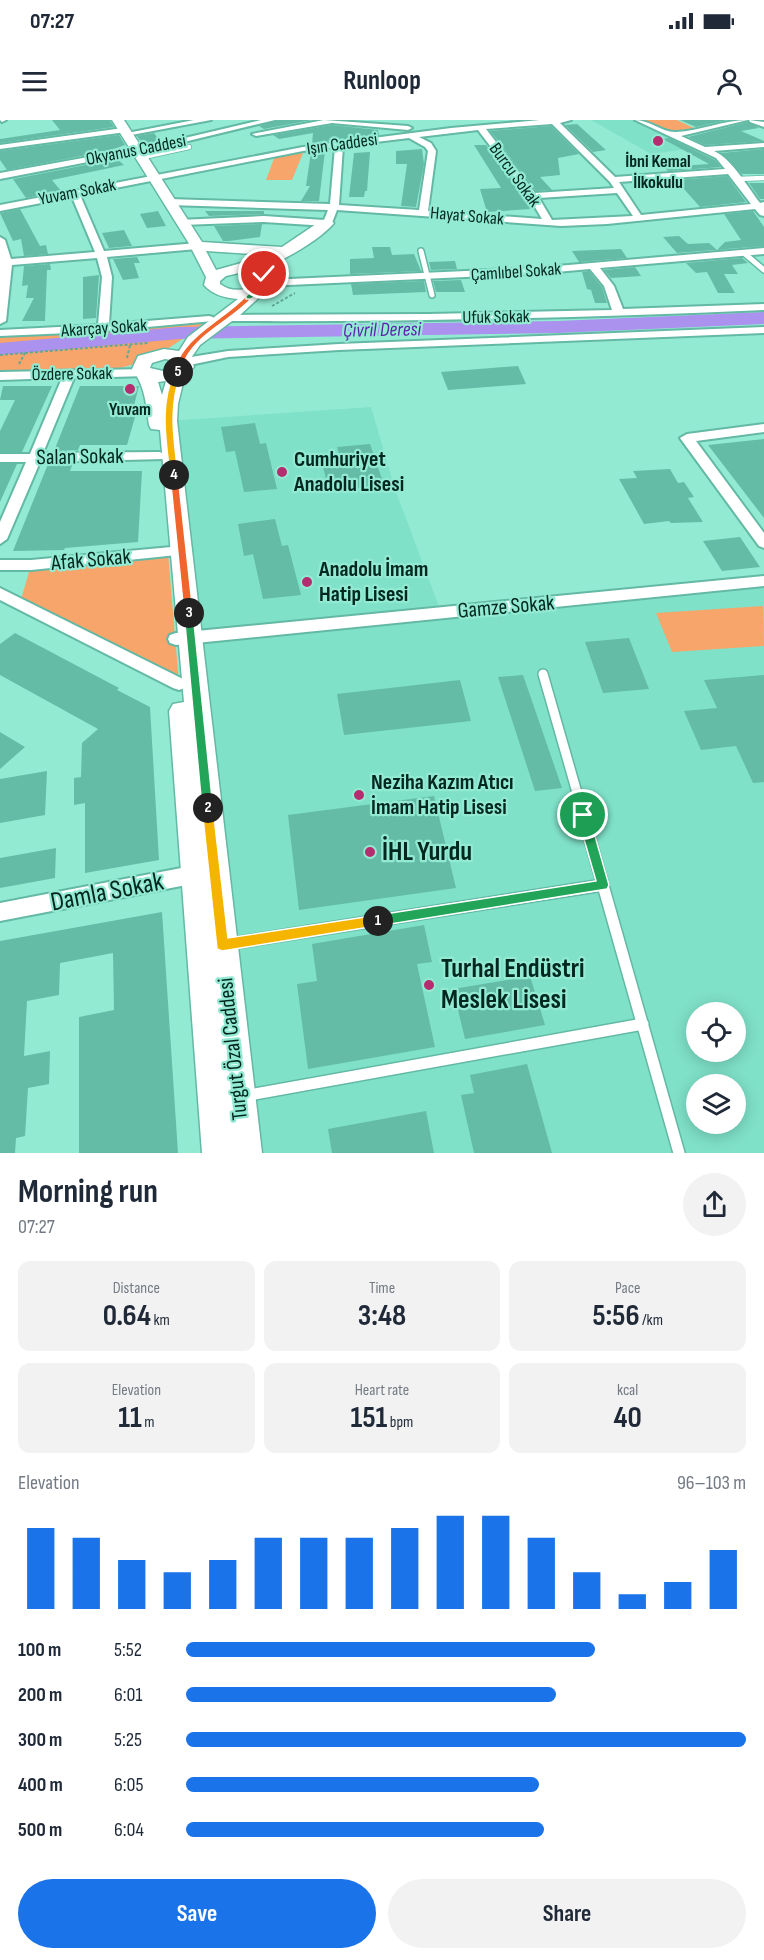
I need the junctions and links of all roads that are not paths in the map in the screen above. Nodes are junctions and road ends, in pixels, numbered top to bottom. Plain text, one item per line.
1 (207, 120) edge
2 (215, 120) edge
3 (271, 120) edge
4 (567, 120) edge
5 (639, 120) edge
6 (744, 120) edge
7 (753, 120) edge
8 (554, 121) edge
9 (522, 122) edge
10 (432, 123) dead end
11 (764, 125) edge
12 (480, 127) junction
13 (122, 128) edge
14 (707, 128) junction
15 (234, 129) junction
16 (451, 130) junction
17 (428, 133) junction
18 (250, 135) dead end
19 (410, 135) junction
20 (674, 135) junction
21 (229, 139) dead end
22 (176, 142) junction
23 (339, 144) junction
24 (764, 145) edge
25 (745, 146) junction
26 (0, 147) edge
27 (189, 147) junction
28 (706, 149) junction
29 (137, 154) junction
30 (736, 175) junction
31 (0, 176) edge
32 (154, 177) junction
33 (764, 178) edge
34 (613, 180) junction
35 (618, 190) junction
36 (75, 193) junction
37 (533, 196) junction
38 (169, 202) junction
39 (334, 207) junction
40 (0, 208) edge
41 (762, 208) edge
42 (423, 212) junction
43 (639, 218) junction
44 (182, 222) junction
45 (327, 223) junction
46 (549, 223) junction
47 (0, 240) edge
48 (198, 246) junction
49 (421, 251) dead end
50 (764, 251) edge
51 (287, 252) junction
52 (744, 253) junction
53 (102, 255) junction
54 (3, 262) edge
55 (594, 267) junction
56 (237, 270) junction
57 (764, 270) edge
58 (427, 277) junction
59 (216, 284) junction
60 (263, 284) junction
61 (432, 295) dead end
62 (764, 307) edge
63 (619, 314) junction
64 (234, 318) junction
65 (0, 321) edge
66 (103, 328) junction
67 (764, 330) edge
68 (0, 333) edge
69 (190, 344) junction
70 (339, 347) junction
71 (144, 365) junction
72 (70, 374) junction
73 (0, 376) edge
74 (764, 428) edge
75 (160, 456) junction
76 (0, 458) edge
77 (34, 458) junction
78 (0, 539) edge
79 (764, 543) edge
80 (175, 552) junction
81 (0, 566) edge
82 (764, 581) edge
83 (0, 593) edge
84 (184, 638) junction
85 (543, 674) dead end
86 (179, 684) junction
87 (205, 873) junction
88 (603, 885) junction
89 (0, 912) edge
90 (222, 945) junction
91 (642, 1024) junction
92 (238, 1097) junction
93 (220, 1153) edge
94 (243, 1153) edge
95 (679, 1153) edge

1 - 13 street
2 - 15 street
3 - 15 street, Okyanus Caddesi
4 - 8 street, Işın Caddesi
5 - 20 street
6 - 14 street
7 - 11 street
8 - 9 street, Işın Caddesi
8 - 34 street
9 - 12 street, Işın Caddesi
10 - 16 street
12 - 16 street, Işın Caddesi
12 - 37 street, Burcu Sokak
13 - 26 street
13 - 29 street
14 - 20 street
14 - 25 street
15 - 22 street, Okyanus Caddesi
16 - 17 street, Işın Caddesi
17 - 18 street
17 - 19 street, Işın Caddesi
19 - 23 street, Işın Caddesi
19 - 42 street
20 - 28 street
21 - 27 street
22 - 27 street
22 - 29 street, Okyanus Caddesi
23 - 32 street, Işın Caddesi
23 - 39 street
24 - 25 street
25 - 28 street
27 - 29 lane
28 - 30 street
29 - 31 street, Okyanus Caddesi
29 - 32 street
30 - 33 lane
30 - 34 street
30 - 41 street
32 - 36 street, Yuvam Sokak
32 - 38 street
34 - 35 street
35 - 37 street
35 - 43 street
36 - 40 street, Yuvam Sokak
36 - 53 street
37 - 46 street, Burcu Sokak
38 - 39 street, Hayat Sokak
38 - 44 street
39 - 42 street, Hayat Sokak
39 - 45 street
41 - 43 street, Hayat Sokak
42 - 46 street, Hayat Sokak
43 - 46 street, Hayat Sokak
44 - 45 street
44 - 48 street
45 - 51 street
45 - 60 street
47 - 54 street
48 - 51 street
48 - 53 street
48 - 56 street
48 - 59 street
49 - 58 lane
50 - 52 street, Çamlıbel Sokak
51 - 56 street
52 - 55 street, Çamlıbel Sokak
52 - 57 lane
53 - 54 street
53 - 66 street
54 - 65 street
55 - 58 street, Çamlıbel Sokak
55 - 63 street
56 - 59 street
56 - 60 street
58 - 60 street, Çamlıbel Sokak
58 - 61 lane
59 - 60 street
59 - 69 street, Turgut Özal Caddesi
60 - 64 street
62 - 63 street, Ufuk Sokak
63 - 64 street, Ufuk Sokak
64 - 69 street
66 - 68 street, Akarçay Sokak
66 - 69 street, Akarçay Sokak
67 - 70 street
69 - 70 street
69 - 70 street
69 - 71 street
69 - 71 street
69 - 80 street, Turgut Özal Caddesi
71 - 72 street, Özdere Sokak
71 - 75 street, Turgut Özal Caddesi
72 - 73 street, Özdere Sokak
72 - 77 street
74 - 79 street
75 - 77 street, Salan Sokak
75 - 80 street, Turgut Özal Caddesi
76 - 77 street, Salan Sokak
77 - 78 street
80 - 81 street, Afak Sokak
80 - 84 street, Turgut Özal Caddesi
82 - 84 street, Gamze Sokak
83 - 86 street
84 - 86 street, Turgut Özal Caddesi
84 - 87 street, Turgut Özal Caddesi
85 - 88 lane
86 - 87 street, Turgut Özal Caddesi
87 - 89 street, Damla Sokak
87 - 90 street, Turgut Özal Caddesi
87 - 93 street, Turgut Özal Caddesi
88 - 90 lane
88 - 91 lane
90 - 92 street, Turgut Özal Caddesi
91 - 92 lane
91 - 95 lane
92 - 94 street, Turgut Özal Caddesi

